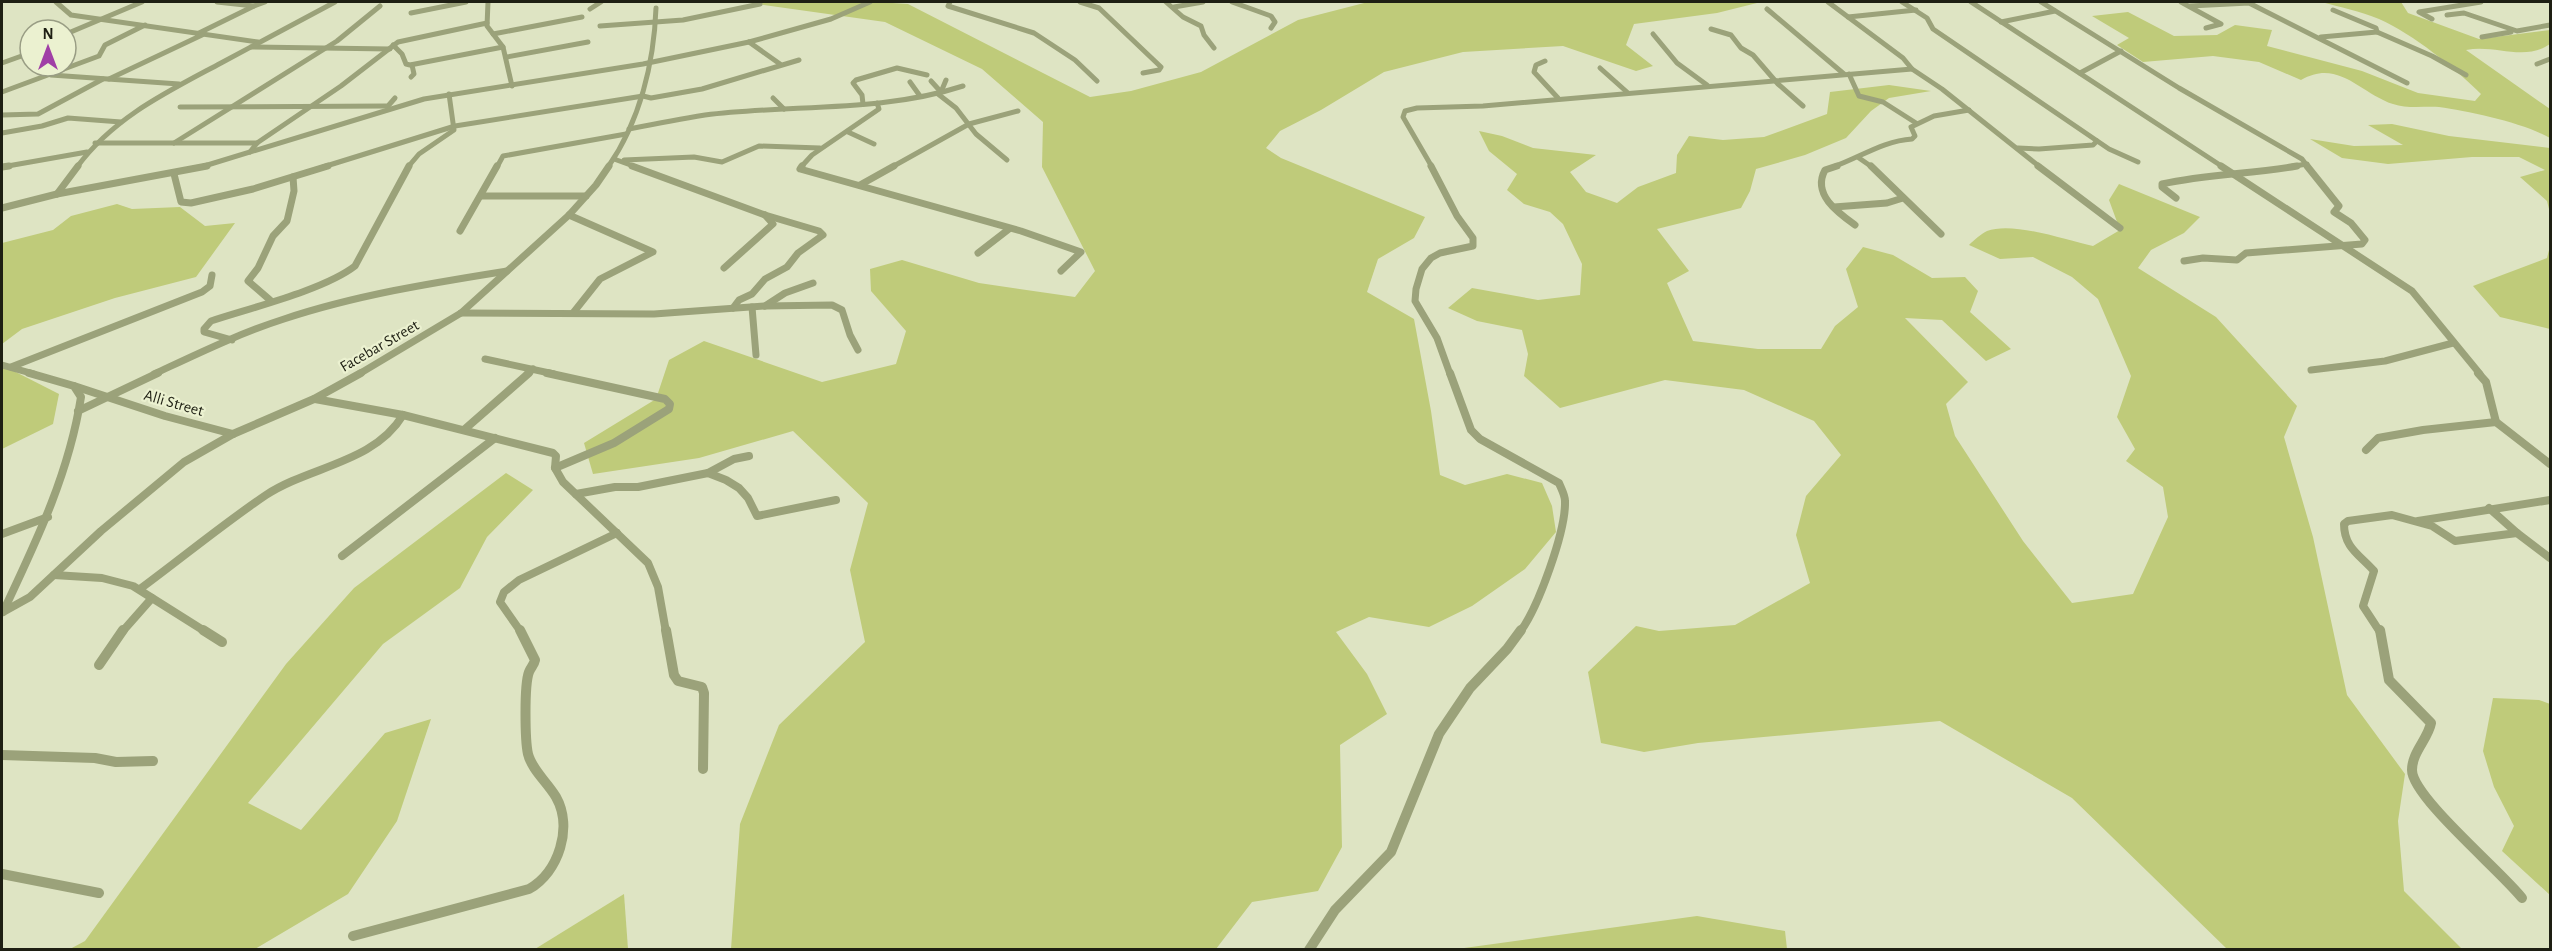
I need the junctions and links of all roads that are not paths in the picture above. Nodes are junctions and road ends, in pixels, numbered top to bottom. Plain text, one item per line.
1 (56, 2) edge
2 (142, 2) edge
3 (217, 2) edge
4 (265, 2) edge
5 (335, 2) edge
6 (466, 2) edge
7 (488, 2) edge
8 (601, 2) edge
9 (870, 2) edge
10 (950, 2) edge
11 (1080, 2) edge
12 (1166, 2) edge
13 (1203, 2) edge
14 (1232, 2) edge
15 (1828, 2) edge
16 (1907, 2) edge
17 (1971, 2) edge
18 (2041, 2) edge
19 (2181, 2) edge
20 (2248, 2) edge
21 (2481, 2) edge
22 (760, 4) dead end
23 (254, 6) junction
24 (380, 6) dead end
25 (2190, 6) junction
26 (1174, 7) junction
27 (656, 8) dead end
28 (590, 9) dead end
29 (1767, 9) dead end
30 (1916, 10) junction
31 (2333, 10) dead end
32 (2055, 11) junction
33 (411, 13) dead end
34 (2447, 15) dead end
35 (582, 17) dead end
36 (1848, 17) junction
37 (98, 19) junction
38 (2432, 19) dead end
39 (2001, 21) junction
40 (487, 23) junction
41 (657, 23) junction
42 (145, 25) junction
43 (2550, 25) edge
44 (600, 26) dead end
45 (78, 28) edge
46 (1271, 28) dead end
47 (2206, 28) dead end
48 (1711, 29) dead end
49 (2517, 31) junction
50 (2377, 32) junction
51 (493, 34) junction
52 (1653, 34) dead end
53 (200, 35) junction
54 (2320, 37) junction
55 (2482, 37) dead end
56 (258, 42) junction
57 (588, 42) dead end
58 (748, 42) junction
59 (251, 47) junction
60 (391, 47) junction
61 (503, 47) junction
62 (324, 48) junction
63 (1214, 48) dead end
64 (444, 51) dead end
65 (2121, 51) junction
66 (18, 57) edge
67 (447, 57) junction
68 (507, 57) junction
69 (2550, 59) edge
70 (799, 60) dead end
71 (1545, 61) dead end
72 (651, 62) junction
73 (2, 63) edge
74 (78, 64) edge
75 (780, 64) junction
76 (2537, 64) dead end
77 (412, 65) junction
78 (1600, 68) dead end
79 (1912, 69) junction
80 (1143, 73) dead end
81 (2080, 73) junction
82 (1846, 74) junction
83 (927, 75) dead end
84 (2466, 75) dead end
85 (78, 77) edge
86 (411, 77) dead end
87 (39, 78) edge
88 (106, 79) junction
89 (946, 80) dead end
90 (1777, 80) junction
91 (931, 81) dead end
92 (1097, 81) dead end
93 (910, 82) dead end
94 (2407, 83) dead end
95 (181, 84) junction
96 (512, 86) junction
97 (963, 86) dead end
98 (1707, 86) junction
99 (2, 92) edge
100 (939, 93) junction
101 (1628, 93) junction
102 (449, 94) junction
103 (643, 96) junction
104 (920, 96) junction
105 (395, 98) dead end
106 (773, 98) dead end
107 (1558, 98) junction
108 (877, 103) junction
109 (862, 104) junction
110 (388, 106) junction
111 (397, 106) junction
112 (1803, 106) dead end
113 (180, 107) dead end
114 (232, 107) junction
115 (309, 107) junction
116 (784, 109) junction
117 (1969, 110) junction
118 (1018, 111) dead end
119 (2, 115) edge
120 (121, 122) junction
121 (1916, 123) junction
122 (969, 124) junction
123 (455, 126) junction
124 (628, 131) junction
125 (848, 132) junction
126 (2, 133) edge
127 (95, 143) junction
128 (174, 143) junction
129 (257, 143) junction
130 (2094, 143) junction
131 (873, 144) dead end
132 (2017, 147) junction
133 (820, 148) junction
134 (87, 152) junction
135 (249, 153) junction
136 (1859, 158) junction
137 (618, 160) junction
138 (1007, 160) dead end
139 (2138, 162) dead end
140 (2307, 164) junction
141 (2, 167) edge
142 (174, 174) junction
143 (2235, 175) junction
144 (292, 177) junction
145 (860, 185) junction
146 (57, 194) junction
147 (482, 196) junction
148 (586, 196) junction
149 (1903, 198) junction
150 (2176, 198) dead end
151 (1834, 207) junction
152 (2, 208) edge
153 (569, 214) junction
154 (765, 215) junction
155 (1855, 225) dead end
156 (2120, 228) dead end
157 (1009, 229) junction
158 (460, 231) dead end
159 (1941, 234) dead end
160 (2341, 244) junction
161 (978, 253) dead end
162 (2184, 261) dead end
163 (724, 268) dead end
164 (507, 271) junction
165 (1061, 271) dead end
166 (212, 275) dead end
167 (813, 284) dead end
168 (270, 300) junction
169 (765, 306) junction
170 (752, 307) junction
171 (733, 308) junction
172 (461, 313) junction
173 (573, 313) junction
174 (232, 340) junction
175 (2453, 343) junction
176 (858, 350) dead end
177 (756, 356) dead end
178 (485, 359) dead end
179 (2, 365) edge
180 (11, 367) junction
181 (533, 369) junction
182 (2311, 370) dead end
183 (74, 386) junction
184 (107, 398) junction
185 (314, 399) junction
186 (78, 411) junction
187 (403, 415) junction
188 (2496, 422) junction
189 (465, 429) junction
190 (233, 434) junction
191 (495, 438) junction
192 (2366, 450) dead end
193 (749, 456) dead end
194 (2550, 464) edge
195 (555, 468) junction
196 (708, 473) junction
197 (576, 494) junction
198 (836, 500) dead end
199 (2550, 501) edge
200 (2488, 508) junction
201 (48, 517) junction
202 (2413, 522) junction
203 (617, 533) junction
204 (2517, 533) junction
205 (2, 534) edge
206 (342, 556) dead end
207 (2550, 558) edge
208 (54, 575) junction
209 (140, 589) junction
210 (152, 598) junction
211 (2, 614) edge
212 (222, 642) dead end
213 (99, 665) dead end
214 (2, 755) edge
215 (153, 761) dead end
216 (703, 769) dead end
217 (2, 874) edge
218 (99, 893) dead end
219 (2522, 898) dead end
220 (353, 936) dead end
221 (1309, 950) edge

1 - 37 street
2 - 37 street
3 - 23 street
4 - 23 street
5 - 56 street
6 - 33 street
7 - 40 street
8 - 28 street
9 - 58 street
10 - 92 street
11 - 80 street
12 - 26 street
13 - 26 street
14 - 46 street
15 - 36 street
16 - 30 street
17 - 39 street
18 - 32 street
19 - 25 street
20 - 25 street
20 - 54 street
21 - 38 street
22 - 41 street
23 - 53 street
24 - 62 street
25 - 47 street
26 - 63 street
27 - 41 street, Facebar Street
29 - 82 street
30 - 36 street
30 - 130 street
31 - 50 street
32 - 39 street
32 - 65 street
34 - 49 street
35 - 51 street
36 - 79 street
37 - 42 street
37 - 45 street
39 - 81 street
40 - 51 street
40 - 60 street
41 - 44 street
41 - 72 street, Facebar Street
42 - 53 street
42 - 74 street
43 - 49 street
48 - 90 street
49 - 55 street
50 - 54 street
50 - 84 street
51 - 61 street
52 - 98 street
53 - 56 street
53 - 88 street
54 - 94 street
56 - 59 street
57 - 68 street
58 - 72 street
58 - 75 street
59 - 62 street
59 - 95 street
60 - 62 street
60 - 77 street
60 - 115 street
61 - 67 street
61 - 68 street
62 - 114 street
64 - 67 street
65 - 81 street
65 - 140 street
66 - 73 street
67 - 77 street
68 - 96 street
69 - 76 street
70 - 75 street
71 - 107 street
72 - 96 street
72 - 103 street, Facebar Street
75 - 103 street
77 - 86 street
78 - 101 street
79 - 82 street
79 - 117 street
81 - 143 street
82 - 90 street
82 - 121 street
83 - 109 street
85 - 88 street
87 - 99 street
88 - 95 street
88 - 119 street
89 - 100 street
90 - 98 street
90 - 112 street
91 - 100 street
93 - 104 street
95 - 120 street
96 - 102 street
97 - 100 street
98 - 101 street
100 - 104 street
100 - 122 street
101 - 107 street
102 - 111 street
102 - 123 street
103 - 123 street
103 - 124 street, Facebar Street
104 - 108 street
105 - 110 street
106 - 116 street
107 - 221 street
108 - 109 street
108 - 125 street
109 - 116 street
110 - 111 street
110 - 115 street
111 - 135 street
113 - 114 street
114 - 115 street
114 - 128 street
115 - 129 street
116 - 124 street
117 - 121 street
117 - 132 street
118 - 122 street
120 - 126 street
120 - 127 street
121 - 136 street
122 - 138 street
122 - 145 street
123 - 144 street
123 - 168 street
124 - 137 street, Facebar Street
124 - 147 street
125 - 131 street
125 - 133 street
127 - 128 street
127 - 134 street
128 - 129 street
129 - 135 street
130 - 132 street
130 - 139 street
132 - 156 street
133 - 137 street
133 - 145 street
134 - 141 street
134 - 146 street
135 - 142 street
136 - 149 street
136 - 151 street
137 - 148 street, Facebar Street
137 - 154 street
140 - 143 street
140 - 160 street
142 - 144 street
142 - 146 street
143 - 150 street
143 - 160 street
144 - 168 street
145 - 157 street
146 - 152 street
147 - 148 street
147 - 158 street
148 - 153 street, Facebar Street
149 - 151 street
149 - 159 street
151 - 155 street
153 - 164 street, Facebar Street
153 - 173 street
154 - 163 street
154 - 171 street
157 - 161 street
157 - 165 street
160 - 162 street
160 - 175 street
164 - 172 street, Facebar Street
164 - 174 street
166 - 180 street
167 - 169 street
168 - 174 street
169 - 170 street
169 - 176 street
170 - 171 street
170 - 177 street
171 - 173 street
172 - 173 street
172 - 185 street, Facebar Street
174 - 184 street
175 - 182 street
175 - 188 street
178 - 181 street
179 - 180 street, Alli Street
180 - 183 street, Alli Street
181 - 189 street
181 - 195 street
183 - 184 street, Alli Street
183 - 186 street
184 - 186 street
184 - 190 street, Alli Street
185 - 187 street
185 - 190 street, Facebar Street
186 - 201 street
187 - 189 street
187 - 209 street
188 - 192 street
188 - 194 street
189 - 191 street
190 - 208 street, Facebar Street
191 - 195 street
191 - 206 street
193 - 196 street
195 - 197 street
196 - 197 street
196 - 198 street
197 - 203 street
199 - 200 street
200 - 202 street
200 - 204 street
201 - 205 street
201 - 211 street
202 - 204 street
202 - 219 street
203 - 216 street
203 - 220 street
204 - 207 street
208 - 209 street
208 - 211 street, Facebar Street
209 - 210 street
210 - 212 street
210 - 213 street
214 - 215 street
217 - 218 street

